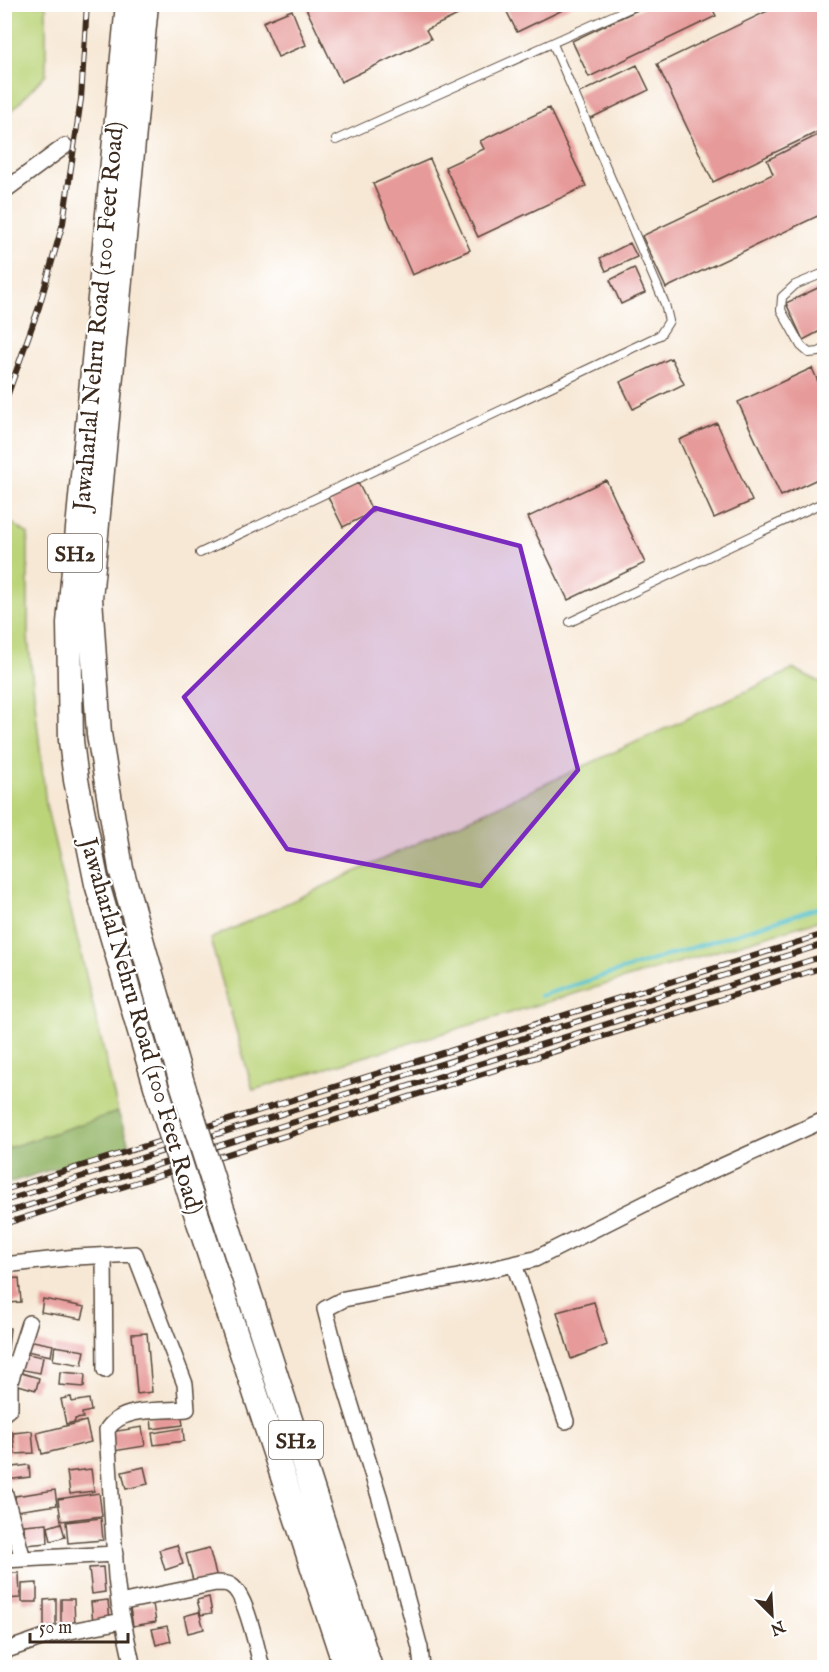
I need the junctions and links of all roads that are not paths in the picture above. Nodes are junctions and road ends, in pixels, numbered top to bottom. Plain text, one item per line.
1 (128, 4) edge
2 (146, 4) edge
3 (639, 4) edge
4 (553, 44) junction
5 (336, 140) dead end
6 (65, 146) dead end
7 (4, 191) edge
8 (825, 273) edge
9 (825, 349) edge
10 (825, 502) edge
11 (200, 553) dead end
12 (570, 622) dead end
13 (825, 1120) edge
14 (104, 1255) junction
15 (514, 1264) junction
16 (4, 1265) edge
17 (28, 1323) dead end
18 (105, 1370) dead end
19 (7, 1381) edge
20 (4, 1413) edge
21 (566, 1421) dead end
22 (5, 1494) edge
23 (115, 1554) junction
24 (23, 1559) junction
25 (4, 1560) edge
26 (119, 1603) junction
27 (122, 1621) junction
28 (4, 1651) edge
29 (133, 1668) edge
30 (262, 1668) edge
31 (346, 1668) edge
32 (370, 1668) edge
33 (422, 1668) edge

1 - 31 main road, Jawaharlal Nehru Road (100 Feet Road) / SH2, bridge
2 - 32 main road, Jawaharlal Nehru Road (100 Feet Road) / SH2, bridge
3 - 4 lane
4 - 5 lane
4 - 11 lane
6 - 7 street
8 - 9 lane
10 - 12 lane
13 - 15 street
14 - 16 street
14 - 18 street
14 - 23 street
15 - 21 street
15 - 33 street
17 - 19 street
19 - 20 street
22 - 24 street
23 - 24 street
23 - 26 street
24 - 25 street
26 - 27 street
26 - 30 street
27 - 28 street
27 - 29 street

